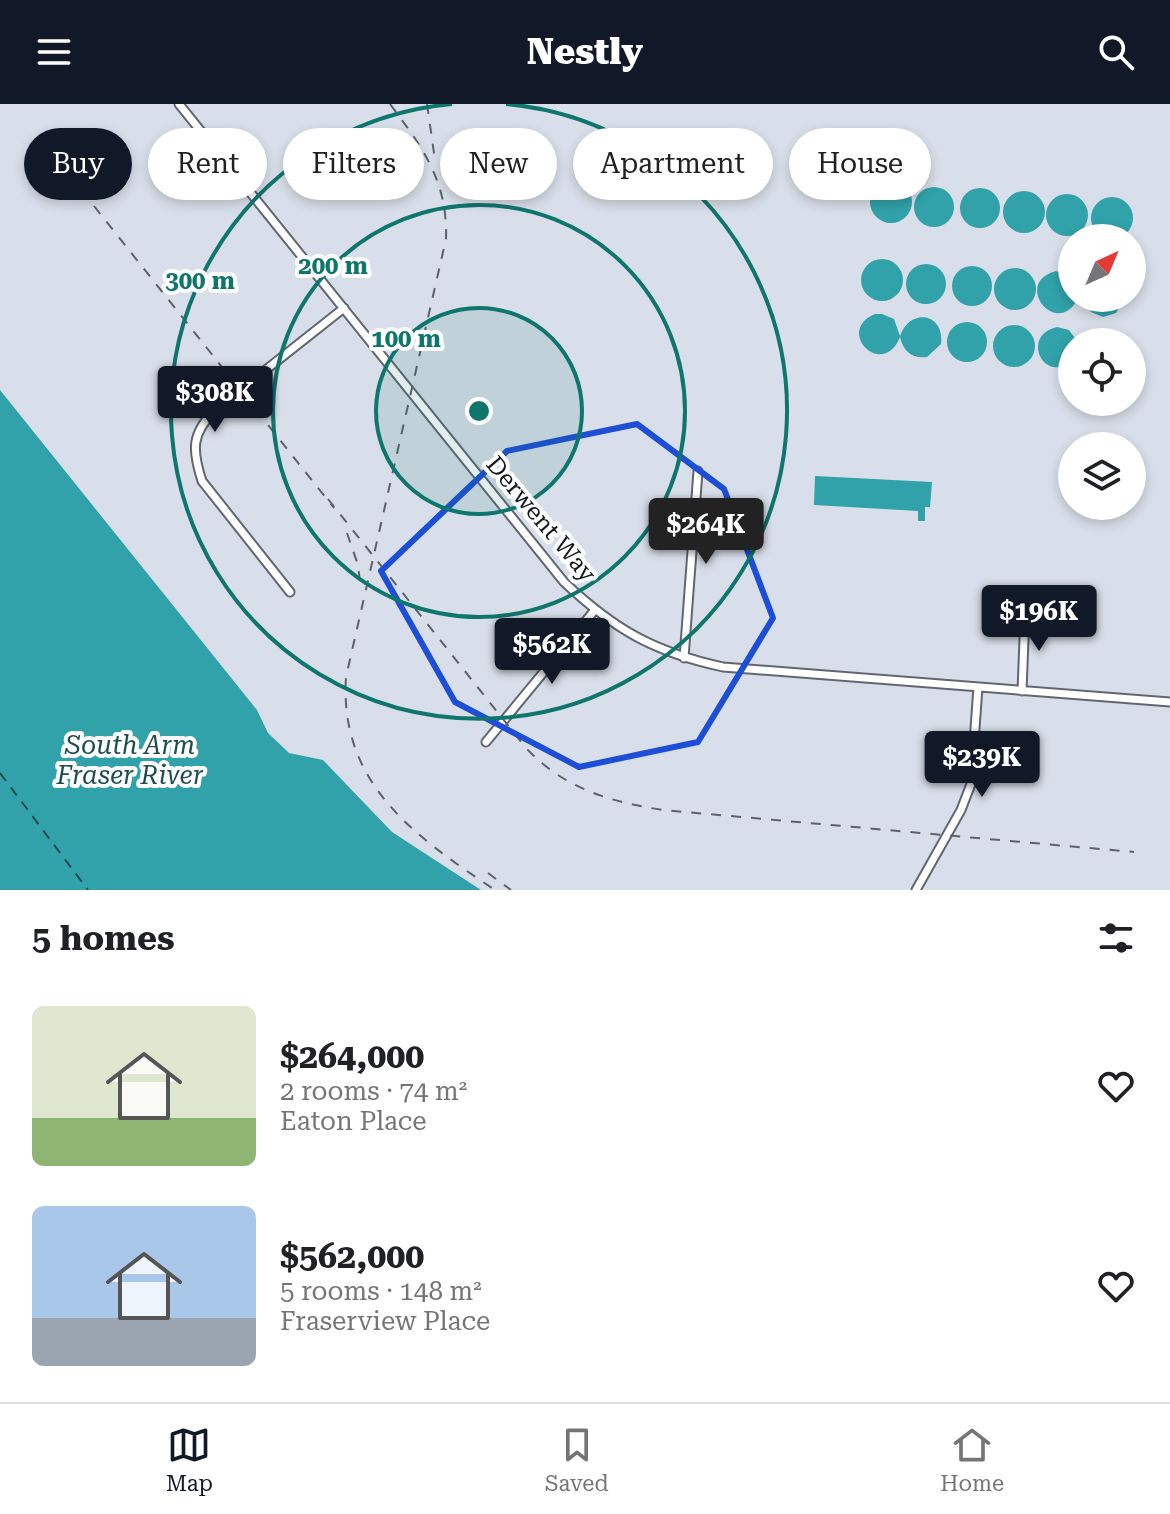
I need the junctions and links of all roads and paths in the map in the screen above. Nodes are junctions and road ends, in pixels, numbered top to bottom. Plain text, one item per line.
1 (183, 105) edge
2 (344, 308) junction
3 (698, 471) dead end
4 (290, 592) dead end
5 (594, 611) junction
6 (1025, 614) dead end
7 (684, 658) junction
8 (978, 687) junction
9 (1022, 691) junction
10 (1170, 702) edge
11 (486, 742) dead end
12 (916, 890) edge

1 - 2 street, Derwent Way
2 - 4 street
2 - 5 street, Derwent Way
3 - 7 street
5 - 7 street, Derwent Way
5 - 11 street
6 - 9 street
7 - 8 street, Derwent Way
8 - 9 street, Derwent Way
8 - 12 street
9 - 10 street, Derwent Way

